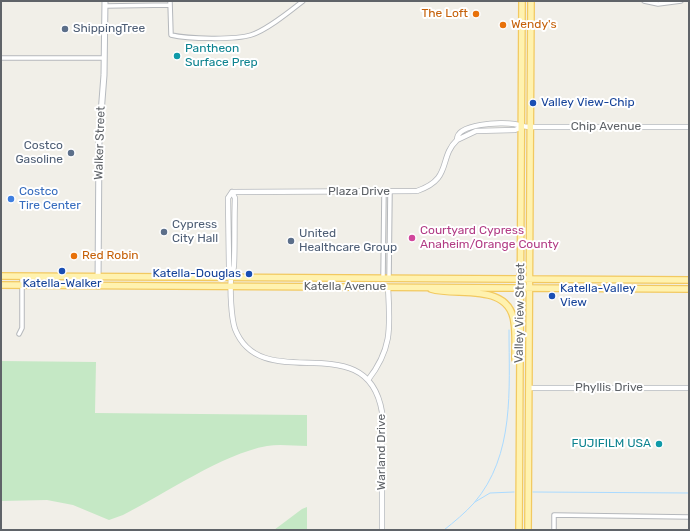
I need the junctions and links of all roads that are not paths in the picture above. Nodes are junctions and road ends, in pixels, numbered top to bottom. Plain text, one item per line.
1 (303, 1) edge
2 (522, 1) edge
3 (531, 1) edge
4 (644, 1) edge
5 (681, 1) edge
6 (104, 3) edge
7 (170, 3) edge
8 (1, 58) edge
9 (104, 58) junction
10 (689, 126) edge
11 (522, 127) junction
12 (530, 127) junction
13 (232, 192) joint
14 (384, 192) junction
15 (390, 192) junction
16 (1, 276) edge
17 (22, 276) junction
18 (98, 277) junction
19 (231, 277) junction
20 (386, 278) junction
21 (401, 278) junction
22 (520, 279) junction
23 (529, 279) junction
24 (689, 280) edge
25 (1, 285) edge
26 (22, 285) junction
27 (98, 286) junction
28 (231, 286) junction
29 (379, 287) junction
30 (388, 287) junction
31 (425, 287) junction
32 (520, 288) junction
33 (529, 288) junction
34 (689, 289) edge
35 (19, 334) dead end
36 (368, 380) junction
37 (519, 383) junction
38 (529, 388) junction
39 (689, 388) edge
40 (689, 517) edge
41 (382, 530) edge
42 (519, 530) edge
43 (528, 530) edge
44 (554, 530) edge

1 - 7 street
2 - 11 main road, Valley View Street
3 - 12 main road, Valley View Street
4 - 5 street
6 - 7 street
6 - 9 main road, Walker Street
8 - 9 street
9 - 18 main road, Walker Street
10 - 12 street, Chip Avenue
11 - 12 street, Chip Avenue
11 - 15 street, Plaza Drive
11 - 22 main road, Valley View Street
12 - 23 main road, Valley View Street
13 - 14 street, Plaza Drive
13 - 19 street, Warland Drive
14 - 15 street, Plaza Drive
14 - 20 street
15 - 20 street
16 - 17 main road, Katella Avenue
17 - 18 main road, Katella Avenue
17 - 26 street
18 - 19 main road, Katella Avenue
18 - 27 main road, Walker Street
19 - 20 main road, Katella Avenue
19 - 28 street, Warland Drive
20 - 21 main road, Katella Avenue
20 - 29 main road
21 - 22 main road, Katella Avenue
21 - 30 main road
22 - 23 main road, Katella Avenue
22 - 32 main road, Valley View Street
23 - 24 main road, Katella Avenue
23 - 33 main road, Valley View Street
25 - 26 main road, Katella Avenue
26 - 27 main road, Katella Avenue
26 - 35 street
27 - 28 main road, Katella Avenue
28 - 29 main road, Katella Avenue
28 - 36 street, Warland Drive
29 - 30 main road, Katella Avenue
30 - 31 main road, Katella Avenue
30 - 36 street
31 - 32 main road, Katella Avenue
31 - 37 main road
32 - 33 main road, Katella Avenue
32 - 37 main road, Valley View Street
33 - 34 main road, Katella Avenue
33 - 38 main road, Valley View Street
36 - 41 street, Warland Drive
37 - 42 main road, Valley View Street
38 - 39 street, Phyllis Drive
38 - 43 main road, Valley View Street
40 - 44 street

